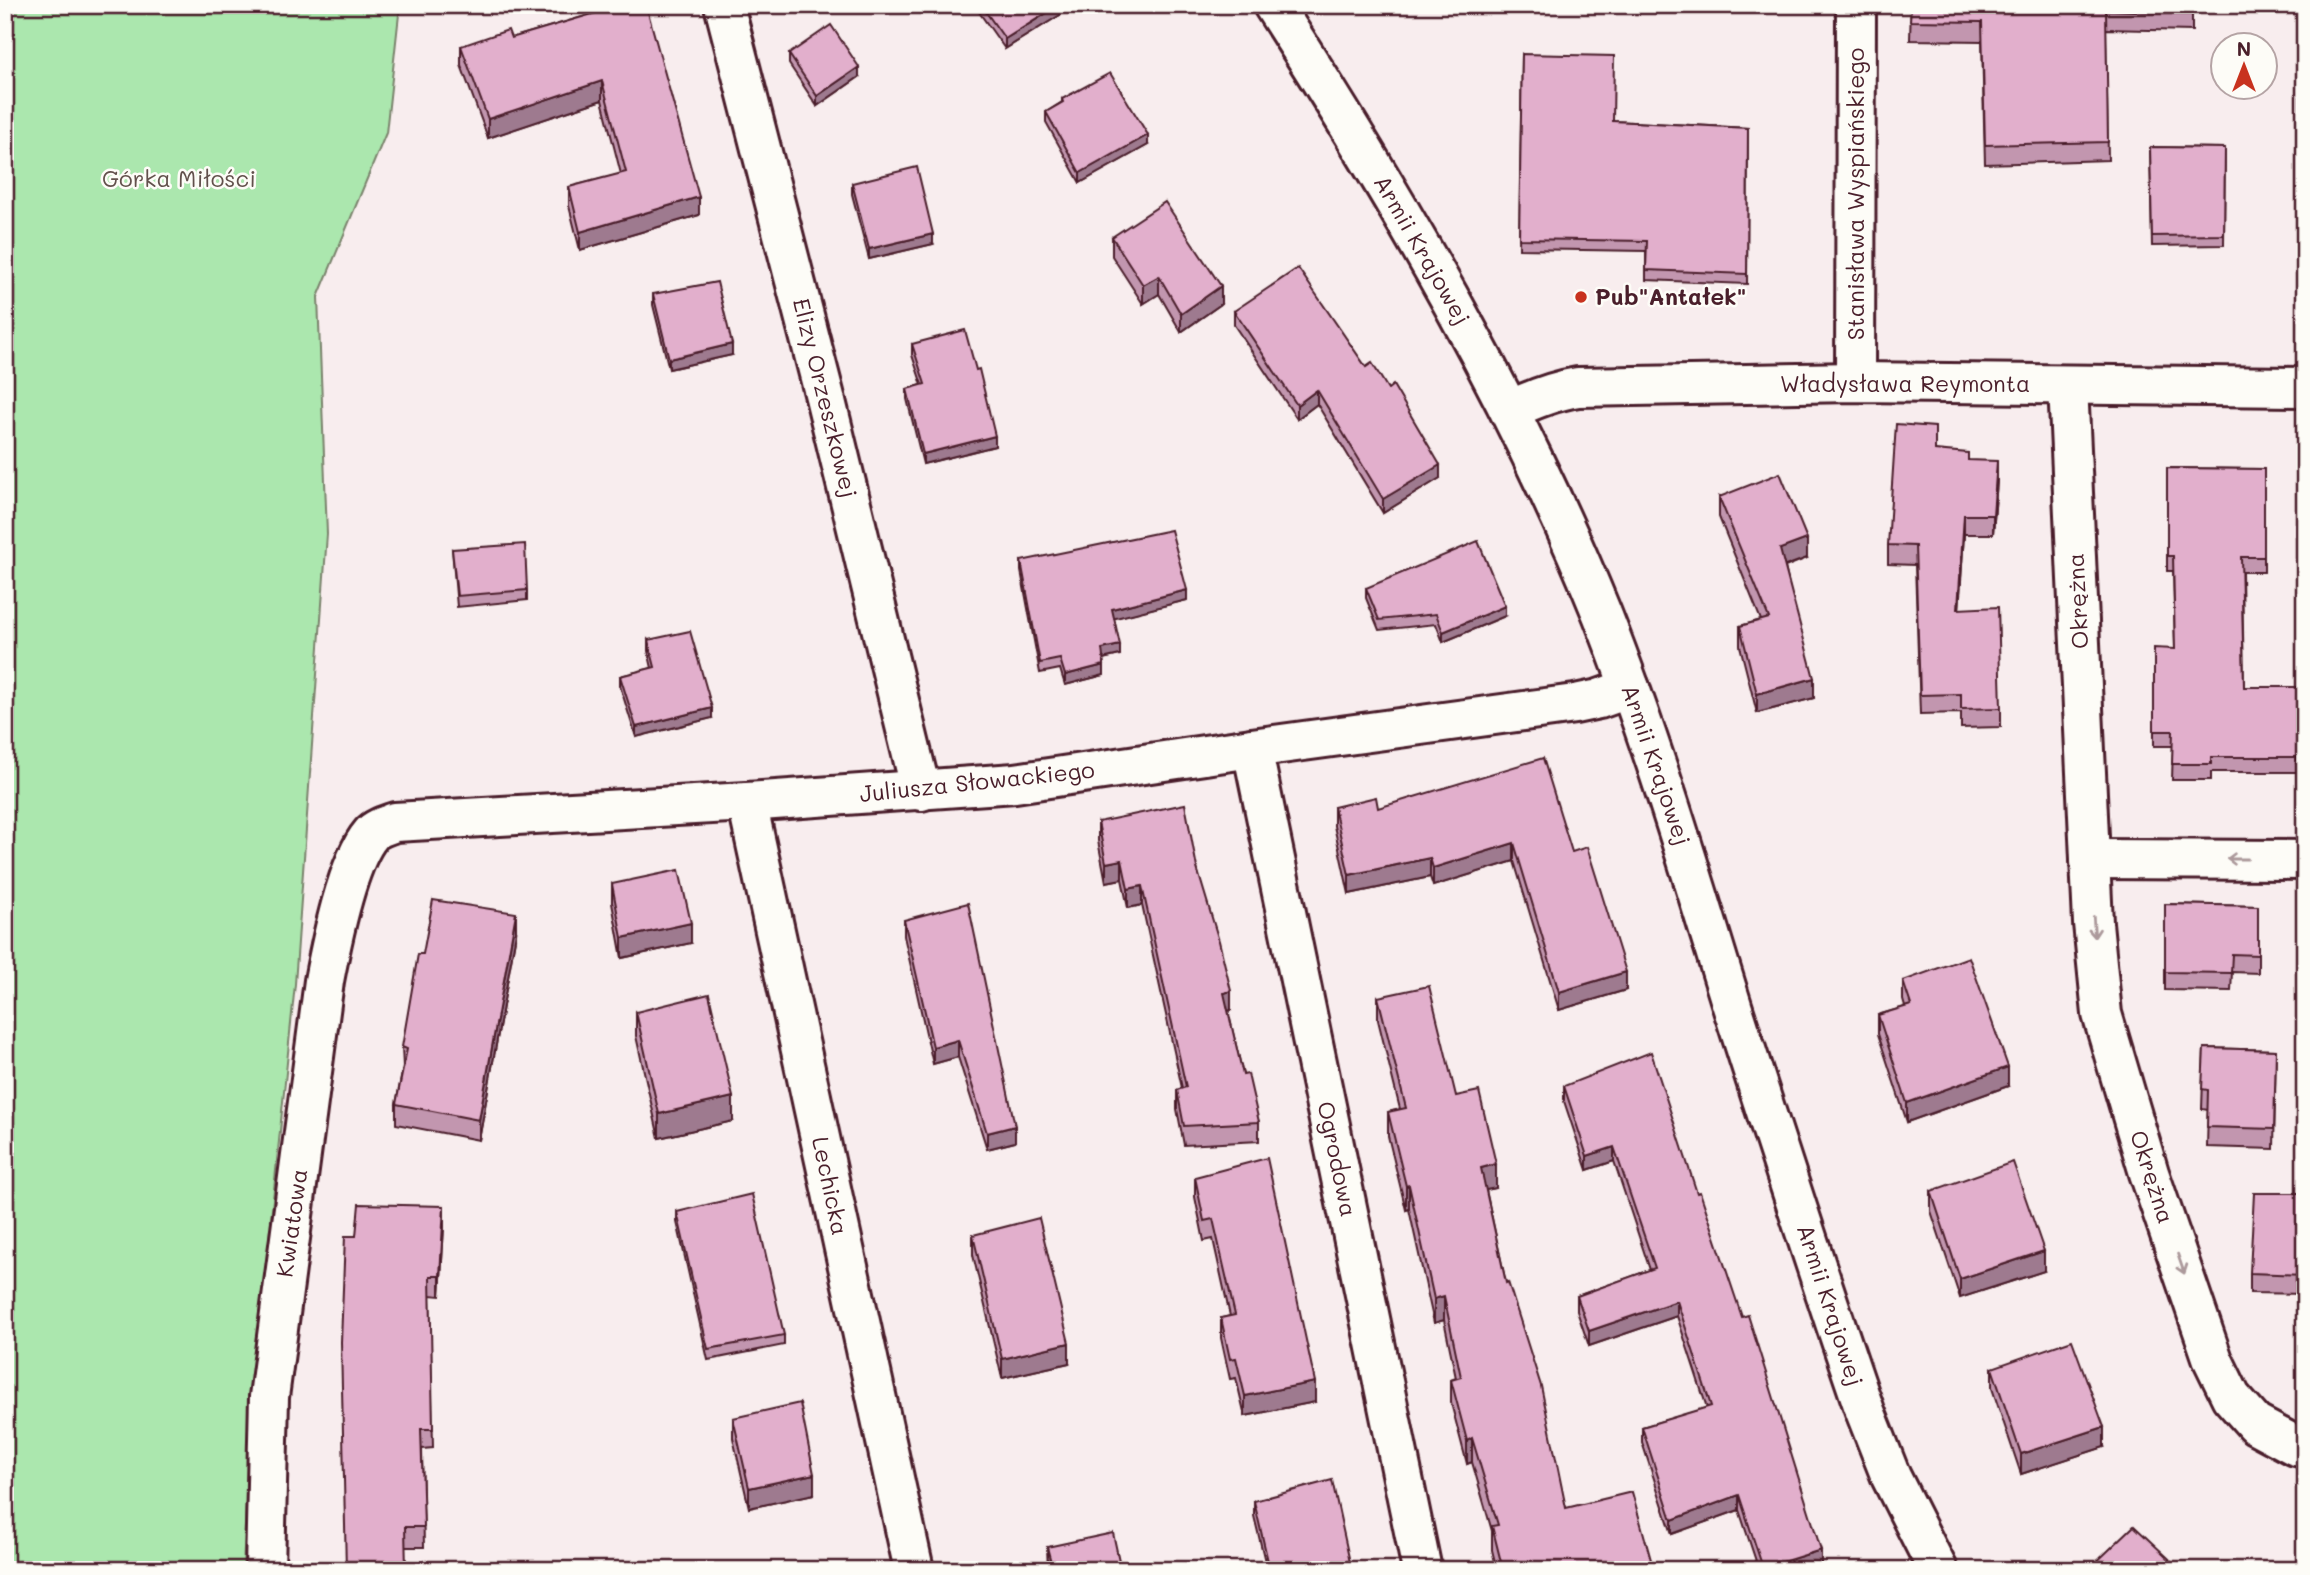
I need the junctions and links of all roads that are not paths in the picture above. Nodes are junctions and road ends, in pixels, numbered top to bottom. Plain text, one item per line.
1 (724, 5) edge
2 (1273, 5) edge
3 (1857, 5) edge
4 (1855, 382) junction
5 (2068, 386) junction
6 (2305, 387) edge
7 (1510, 410) junction
8 (1630, 688) junction
9 (1252, 748) junction
10 (921, 791) junction
11 (747, 802) junction
12 (2090, 859) junction
13 (2305, 860) edge
14 (350, 879) joint
15 (2305, 1448) edge
16 (265, 1570) edge
17 (914, 1570) edge
18 (1422, 1570) edge
19 (1938, 1570) edge

1 - 10 street, Elizy Orzeszkowej
2 - 7 street, Armii Krajowej
3 - 4 street, Stanisława Wyspiańskiego
4 - 5 street, Władysława Reymonta
4 - 7 street, Władysława Reymonta
5 - 6 street, Władysława Reymonta
5 - 12 street, Okrężna
7 - 8 street, Armii Krajowej
8 - 9 street, Juliusza Słowackiego
8 - 19 street, Armii Krajowej
9 - 10 street, Juliusza Słowackiego
9 - 18 street, Ogrodowa
10 - 11 street, Juliusza Słowackiego
11 - 14 street, Juliusza Słowackiego
11 - 17 street, Lechicka
13 -> 12 street
12 -> 15 street, Okrężna
14 - 16 street, Kwiatowa

